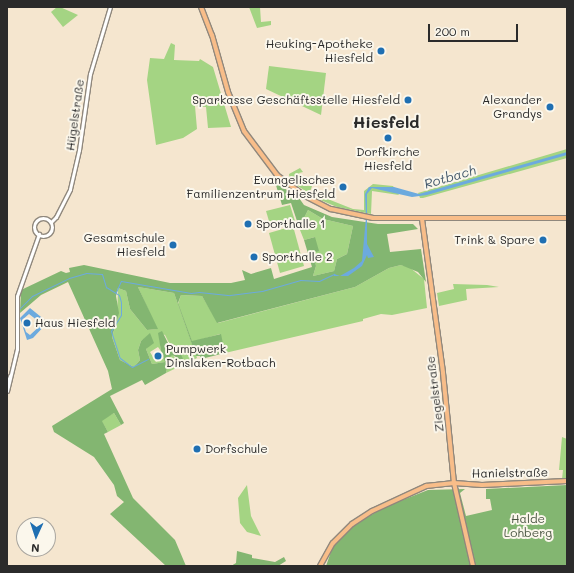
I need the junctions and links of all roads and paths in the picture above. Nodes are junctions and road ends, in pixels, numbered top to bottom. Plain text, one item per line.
1 (110, 7) edge
2 (201, 7) edge
3 (567, 218) edge
4 (422, 219) junction
5 (51, 222) junction
6 (39, 234) junction
7 (12, 373) junction
8 (7, 384) edge
9 (7, 391) edge
10 (567, 481) edge
11 (454, 483) junction
12 (320, 566) edge
13 (473, 566) edge

1 - 5 street, Hügelstraße
2 - 4 main road
3 - 4 main road
4 - 11 main road, Ziegelstraße
5 - 6 street
5 - 6 street
6 - 7 street
7 - 8 street
7 - 9 street
10 - 11 main road, Hanielstraße
11 - 12 main road, Hanielstraße
11 - 13 main road, Ziegelstraße

